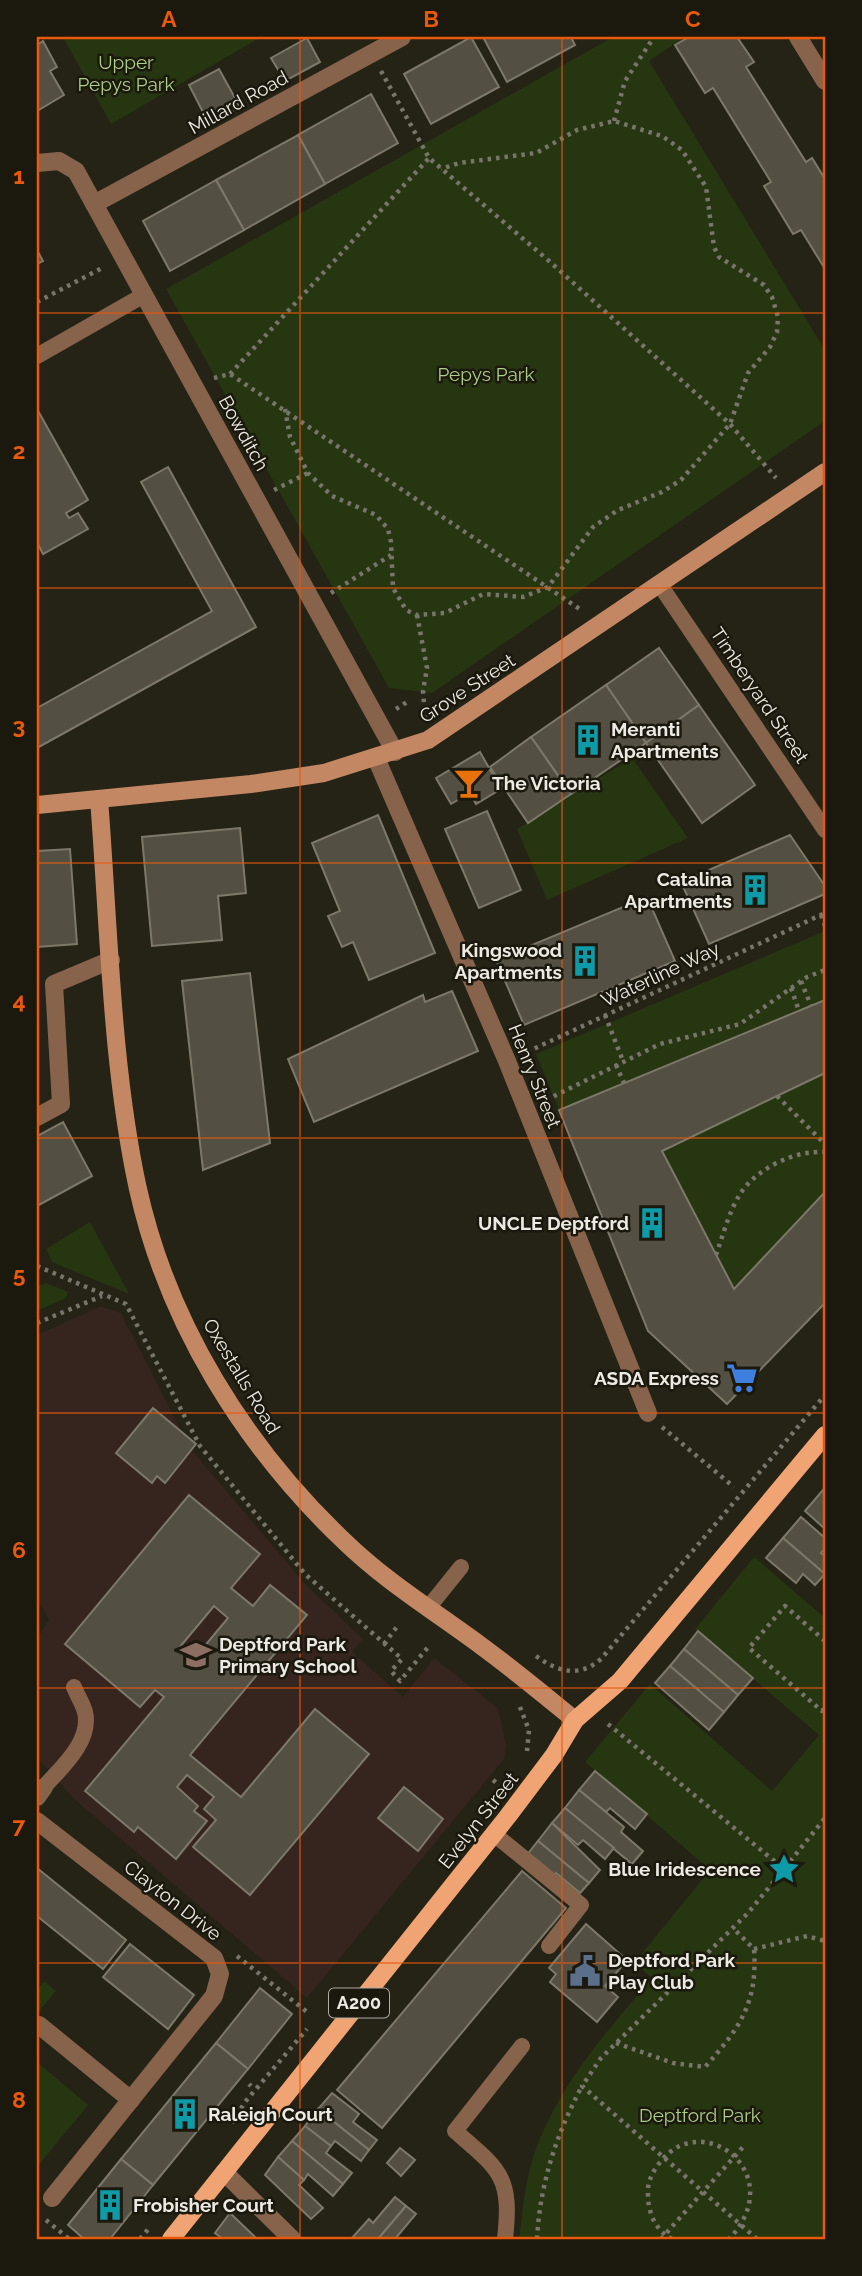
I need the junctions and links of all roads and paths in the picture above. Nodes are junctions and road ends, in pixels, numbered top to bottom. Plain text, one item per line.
1 (402, 37) edge
2 (654, 37) edge
3 (798, 37) edge
4 (371, 53) junction
5 (825, 81) edge
6 (614, 121) junction
7 (429, 158) junction
8 (37, 163) edge
9 (441, 169) junction
10 (94, 204) junction
11 (123, 257) junction
12 (144, 295) junction
13 (37, 302) edge
14 (37, 356) edge
15 (230, 373) junction
16 (193, 384) junction
17 (285, 409) junction
18 (730, 424) junction
19 (308, 472) junction
20 (771, 472) dead end
21 (825, 472) edge
22 (256, 499) junction
23 (392, 555) junction
24 (660, 585) junction
25 (548, 587) junction
26 (314, 604) junction
27 (417, 615) junction
28 (600, 624) junction
29 (407, 702) dead end
30 (392, 711) dead end
31 (428, 740) junction
32 (395, 752) junction
33 (376, 758) junction
34 (99, 799) junction
35 (37, 805) edge
36 (825, 830) edge
37 (823, 914) edge
38 (825, 926) edge
39 (111, 960) junction
40 (825, 970) edge
41 (801, 981) junction
42 (790, 988) junction
43 (811, 1006) dead end
44 (799, 1011) dead end
45 (605, 1015) junction
46 (508, 1061) junction
47 (623, 1061) junction
48 (616, 1065) junction
49 (624, 1083) dead end
50 (777, 1096) dead end
51 (526, 1108) junction
52 (37, 1117) edge
53 (825, 1144) edge
54 (825, 1152) edge
55 (716, 1255) dead end
56 (37, 1266) edge
57 (102, 1296) junction
58 (37, 1323) edge
59 (825, 1395) edge
60 (648, 1413) joint
61 (825, 1434) edge
62 (734, 1487) dead end
63 (461, 1567) dead end
64 (428, 1608) junction
65 (400, 1624) dead end
66 (825, 1641) edge
67 (384, 1644) junction
68 (429, 1646) dead end
69 (533, 1654) dead end
70 (74, 1687) dead end
71 (513, 1700) dead end
72 (825, 1708) edge
73 (575, 1720) junction
74 (608, 1724) dead end
75 (529, 1730) dead end
76 (40, 1792) edge
77 (825, 1818) edge
78 (37, 1821) edge
79 (494, 1834) junction
80 (783, 1868) junction
81 (733, 1928) junction
82 (825, 1941) edge
83 (550, 1946) dead end
84 (754, 1949) junction
85 (214, 1958) junction
86 (307, 2011) dead end
87 (39, 2025) dead end
88 (616, 2043) junction
89 (522, 2046) dead end
90 (582, 2086) junction
91 (131, 2100) junction
92 (743, 2147) dead end
93 (735, 2156) junction
94 (663, 2158) junction
95 (224, 2172) junction
96 (704, 2193) junction
97 (52, 2198) dead end
98 (37, 2212) edge
99 (741, 2225) junction
100 (663, 2237) edge
101 (69, 2239) edge
102 (171, 2239) edge
103 (292, 2239) edge
104 (505, 2239) edge
105 (537, 2239) edge
106 (672, 2239) edge
107 (729, 2239) edge
108 (757, 2239) edge

1 - 4 street, Millard Road
2 - 6 path
3 - 5 street
4 - 7 path
4 - 10 street, Millard Road
6 - 9 path
6 - 18 path
7 - 9 path
7 - 15 path
8 - 10 street, Bowditch
9 - 18 path
10 - 11 street, Bowditch
11 - 12 street, Bowditch
11 - 13 path
12 - 14 lane
12 - 16 street, Bowditch
15 - 16 path
15 - 17 path
16 - 22 street, Bowditch
17 - 19 path
17 - 25 path
18 - 20 path
18 - 25 path
19 - 22 path
19 - 23 path
21 - 24 street, Grove Street
22 - 26 street, Bowditch
23 - 26 path
23 - 27 path
24 - 28 street, Grove Street
24 - 36 lane, Timberyard Street
25 - 27 path
25 - 28 path
26 - 32 street, Bowditch
27 - 31 path
28 - 31 street, Grove Street
29 - 30 path
31 - 32 street, Grove Street
32 - 33 street, Grove Street
33 - 34 street, Grove Street
33 - 46 street, Henry Street
34 - 35 street, Grove Street
34 - 39 street, Oxestalls Road
37 - 38 path
37 - 45 path, Waterline Way
39 - 52 street
39 - 64 street, Oxestalls Road
40 - 41 path
41 - 42 path
41 - 43 path
42 - 44 path
42 - 47 path
45 - 46 path, Waterline Way
45 - 47 path
46 - 51 street, Henry Street
47 - 48 path
48 - 49 path
48 - 51 path
50 - 53 path
51 - 60 street, Henry Street
54 - 55 path
56 - 57 path
57 - 58 path
57 - 67 path
59 - 69 path
60 - 62 path
61 - 73 main road, Evelyn Street / A200
63 - 64 lane
64 - 73 street, Oxestalls Road
65 - 67 path
66 - 72 path
67 - 68 path
70 - 76 lane
71 - 75 path
73 - 79 main road, Evelyn Street / A200
74 - 80 path
77 - 80 path
78 - 85 street, Clayton Drive
79 - 83 lane
79 - 95 main road, Evelyn Street / A200
80 - 81 path
81 - 84 path
81 - 88 path
82 - 84 path
84 - 88 path
85 - 86 path
85 - 91 street, Clayton Drive
87 - 91 street
88 - 90 path
89 - 104 lane
90 - 94 path
90 - 105 path
91 - 97 street, Clayton Drive
92 - 93 path
93 - 94 path
93 - 96 path
93 - 99 path
94 - 96 path
94 - 100 path
95 - 102 main road, Evelyn Street / A200
95 - 103 street
96 - 99 path
96 - 100 path
98 - 101 path
99 - 107 path
99 - 108 path
100 - 106 path

